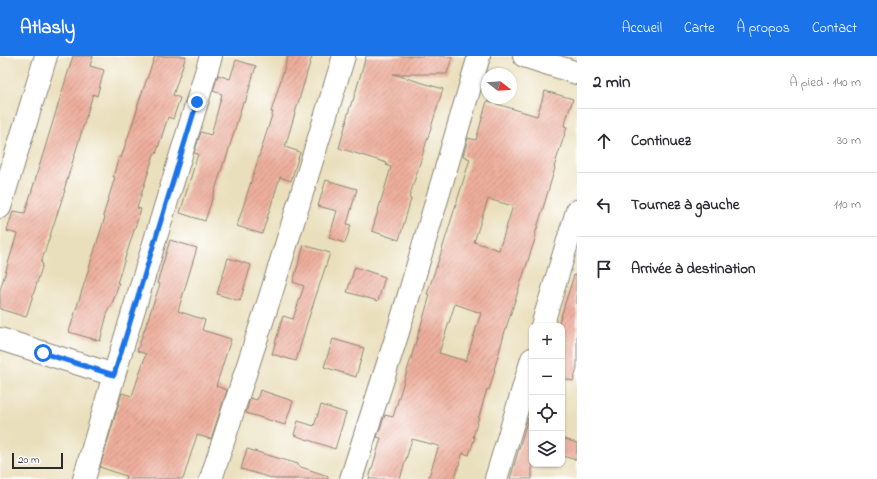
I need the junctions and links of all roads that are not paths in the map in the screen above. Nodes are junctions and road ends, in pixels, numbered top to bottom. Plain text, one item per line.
1 (46, 56) edge
2 (211, 56) edge
3 (344, 56) edge
4 (479, 56) edge
5 (524, 56) edge
6 (577, 73) edge
7 (0, 207) edge
8 (577, 211) edge
9 (543, 323) edge
10 (0, 339) edge
11 (529, 369) edge
12 (114, 375) junction
13 (84, 479) edge
14 (211, 479) edge
15 (351, 479) edge
16 (496, 479) edge

1 - 7 street
2 - 12 street
3 - 14 street
4 - 15 street
5 - 6 street
8 - 9 street
10 - 12 street
11 - 16 street
12 - 13 street

